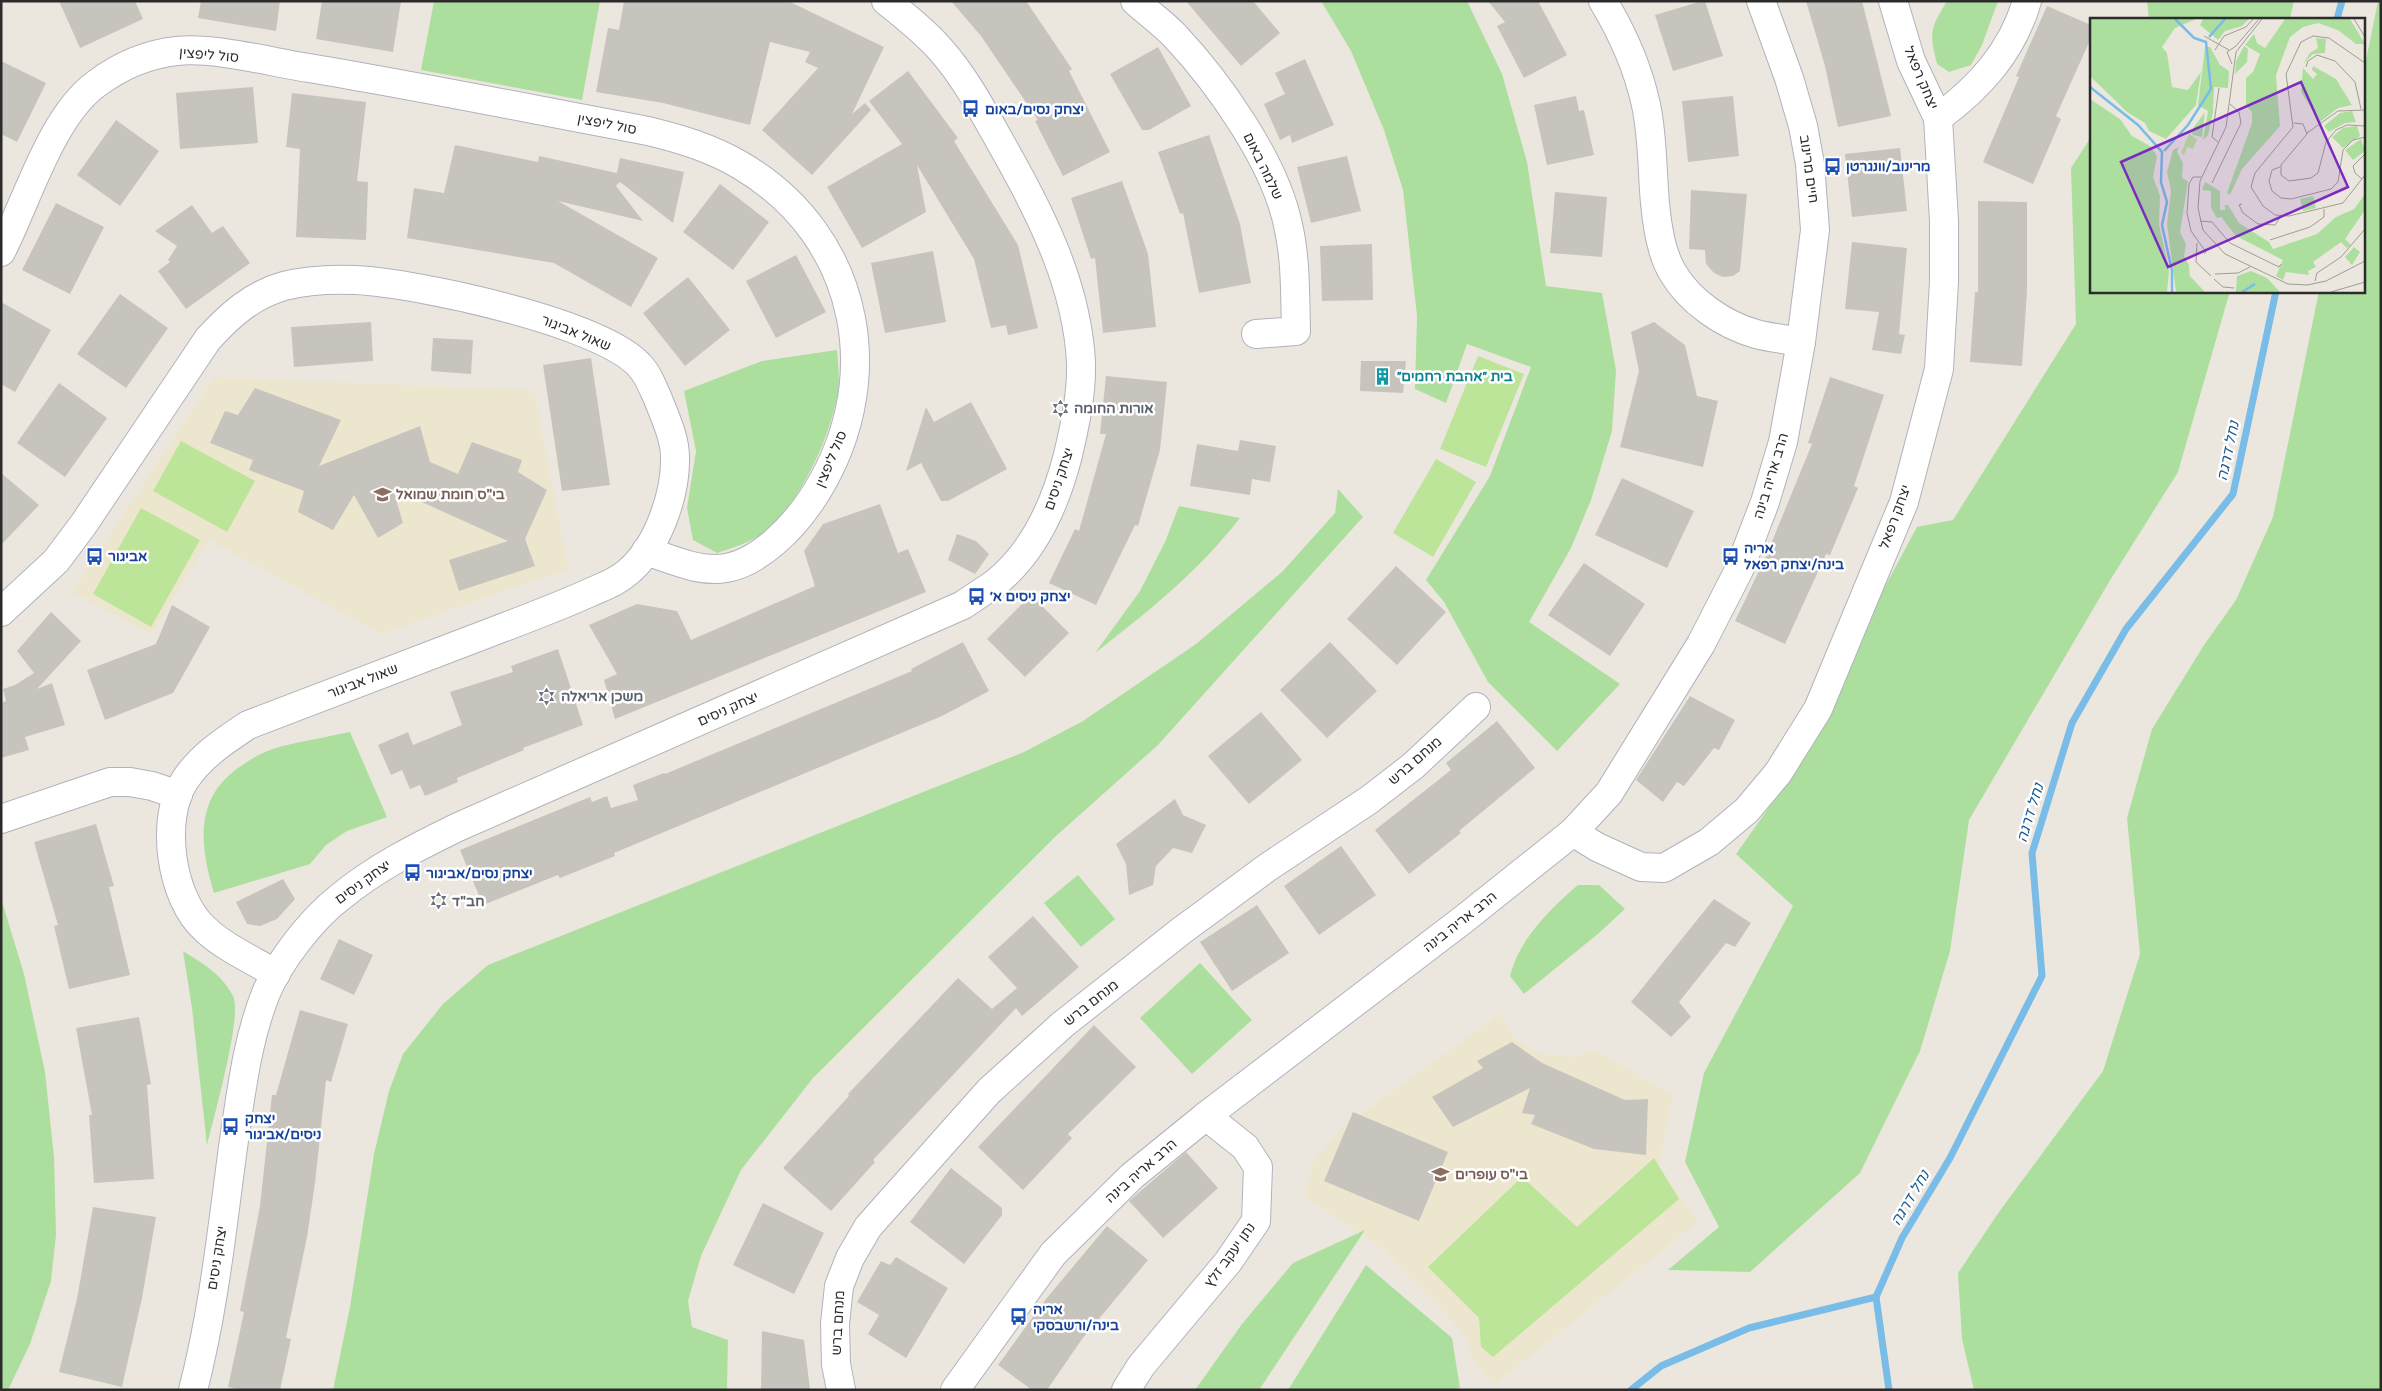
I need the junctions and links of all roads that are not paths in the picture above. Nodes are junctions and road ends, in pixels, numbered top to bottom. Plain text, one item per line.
1 (886, 1) edge
2 (1135, 1) edge
3 (1603, 1) edge
4 (1760, 1) edge
5 (1893, 1) edge
6 (2027, 1) edge
7 (1938, 118) junction
8 (1, 252) edge
9 (1256, 334) dead end
10 (1801, 342) junction
11 (646, 551) junction
12 (1, 612) edge
13 (1476, 707) dead end
14 (178, 795) junction
15 (1, 819) edge
16 (1573, 832) junction
17 (276, 974) junction
18 (1206, 1116) junction
19 (194, 1390) edge
20 (841, 1390) edge
21 (955, 1390) edge
22 (1126, 1390) edge

1 - 17 street, יצחק ניסים
2 - 9 street, שלמה באום
3 - 10 street
4 - 10 street, חיים מרינוב
5 - 7 street, יצחק רפאל
6 - 7 street
7 - 16 street, יצחק רפאל
8 - 11 street, סול ליפצין
10 - 16 street, הרב אריה בינה
11 - 12 street, שאול אביגור
11 - 14 street, שאול אביגור
13 - 20 street, מנחם ברש
14 - 15 street
14 - 17 street, שאול אביגור
16 - 18 street, הרב אריה בינה
17 - 19 street, יצחק ניסים
18 - 21 street, הרב אריה בינה
18 - 22 street, נתן יעקב זלץ

